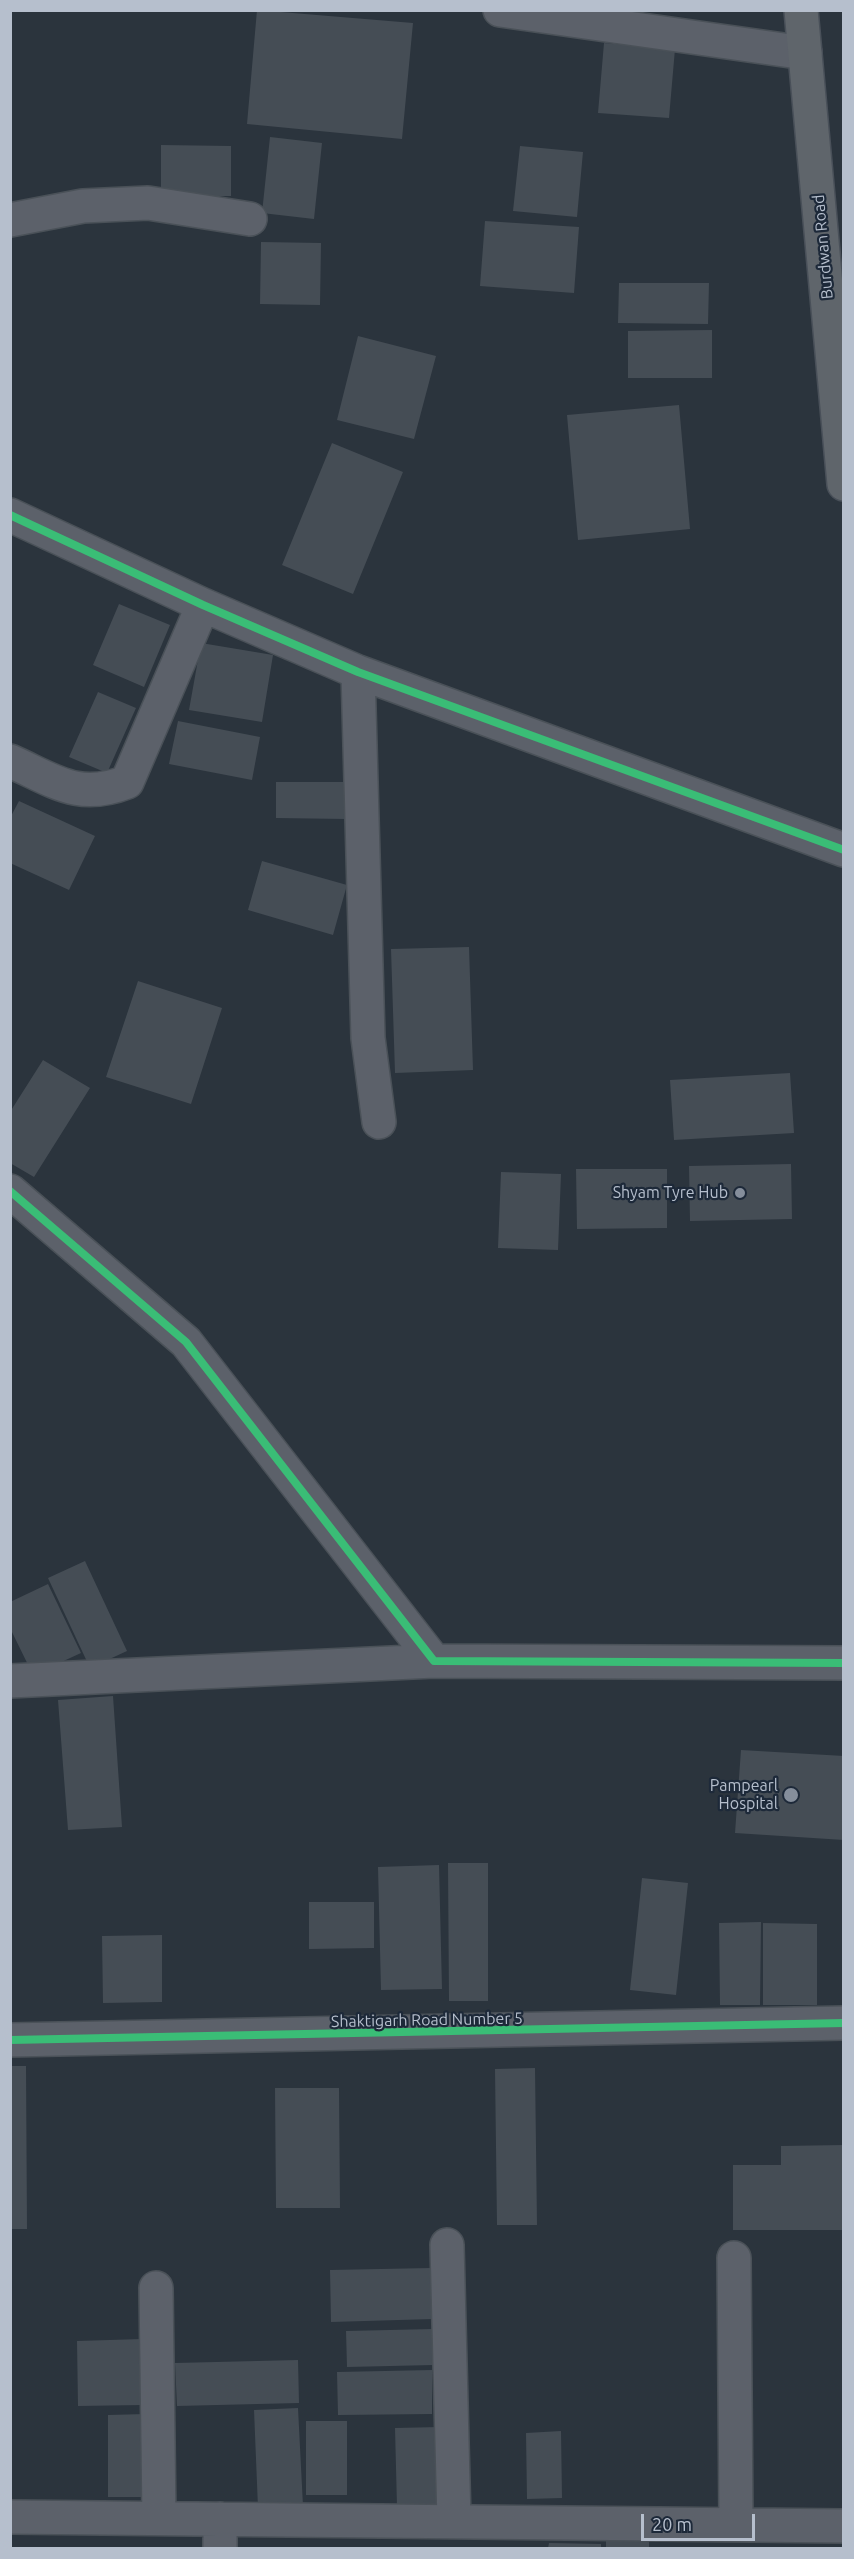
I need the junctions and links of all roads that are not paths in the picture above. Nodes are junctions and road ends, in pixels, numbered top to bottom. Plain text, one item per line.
1 (500, 10) edge
2 (801, 10) edge
3 (805, 53) junction
4 (250, 219) dead end
5 (10, 220) edge
6 (843, 484) edge
7 (10, 516) edge
8 (203, 605) junction
9 (358, 672) junction
10 (10, 761) edge
11 (843, 850) edge
12 (379, 1122) dead end
13 (10, 1191) edge
14 (434, 1661) junction
15 (843, 1663) edge
16 (10, 1681) edge
17 (843, 2023) edge
18 (10, 2040) edge
19 (447, 2245) dead end
20 (734, 2258) dead end
21 (156, 2288) dead end
22 (10, 2517) edge
23 (159, 2518) junction
24 (454, 2521) junction
25 (736, 2524) junction
26 (843, 2526) edge
27 (220, 2534) edge
28 (526, 2535) edge

1 - 3 street
2 - 3 main road, Burdwan Road
3 - 6 main road, Burdwan Road
4 - 5 street
7 - 8 street
8 - 9 street
8 - 10 street
9 - 11 street
9 - 12 street
13 - 14 street
14 - 15 street
14 - 16 street
17 - 18 street, Shaktigarh Road Number 5
19 - 24 street
20 - 25 street
21 - 23 street
22 - 23 street
23 - 27 street
24 - 27 street
24 - 28 street
25 - 26 street
25 - 28 street

